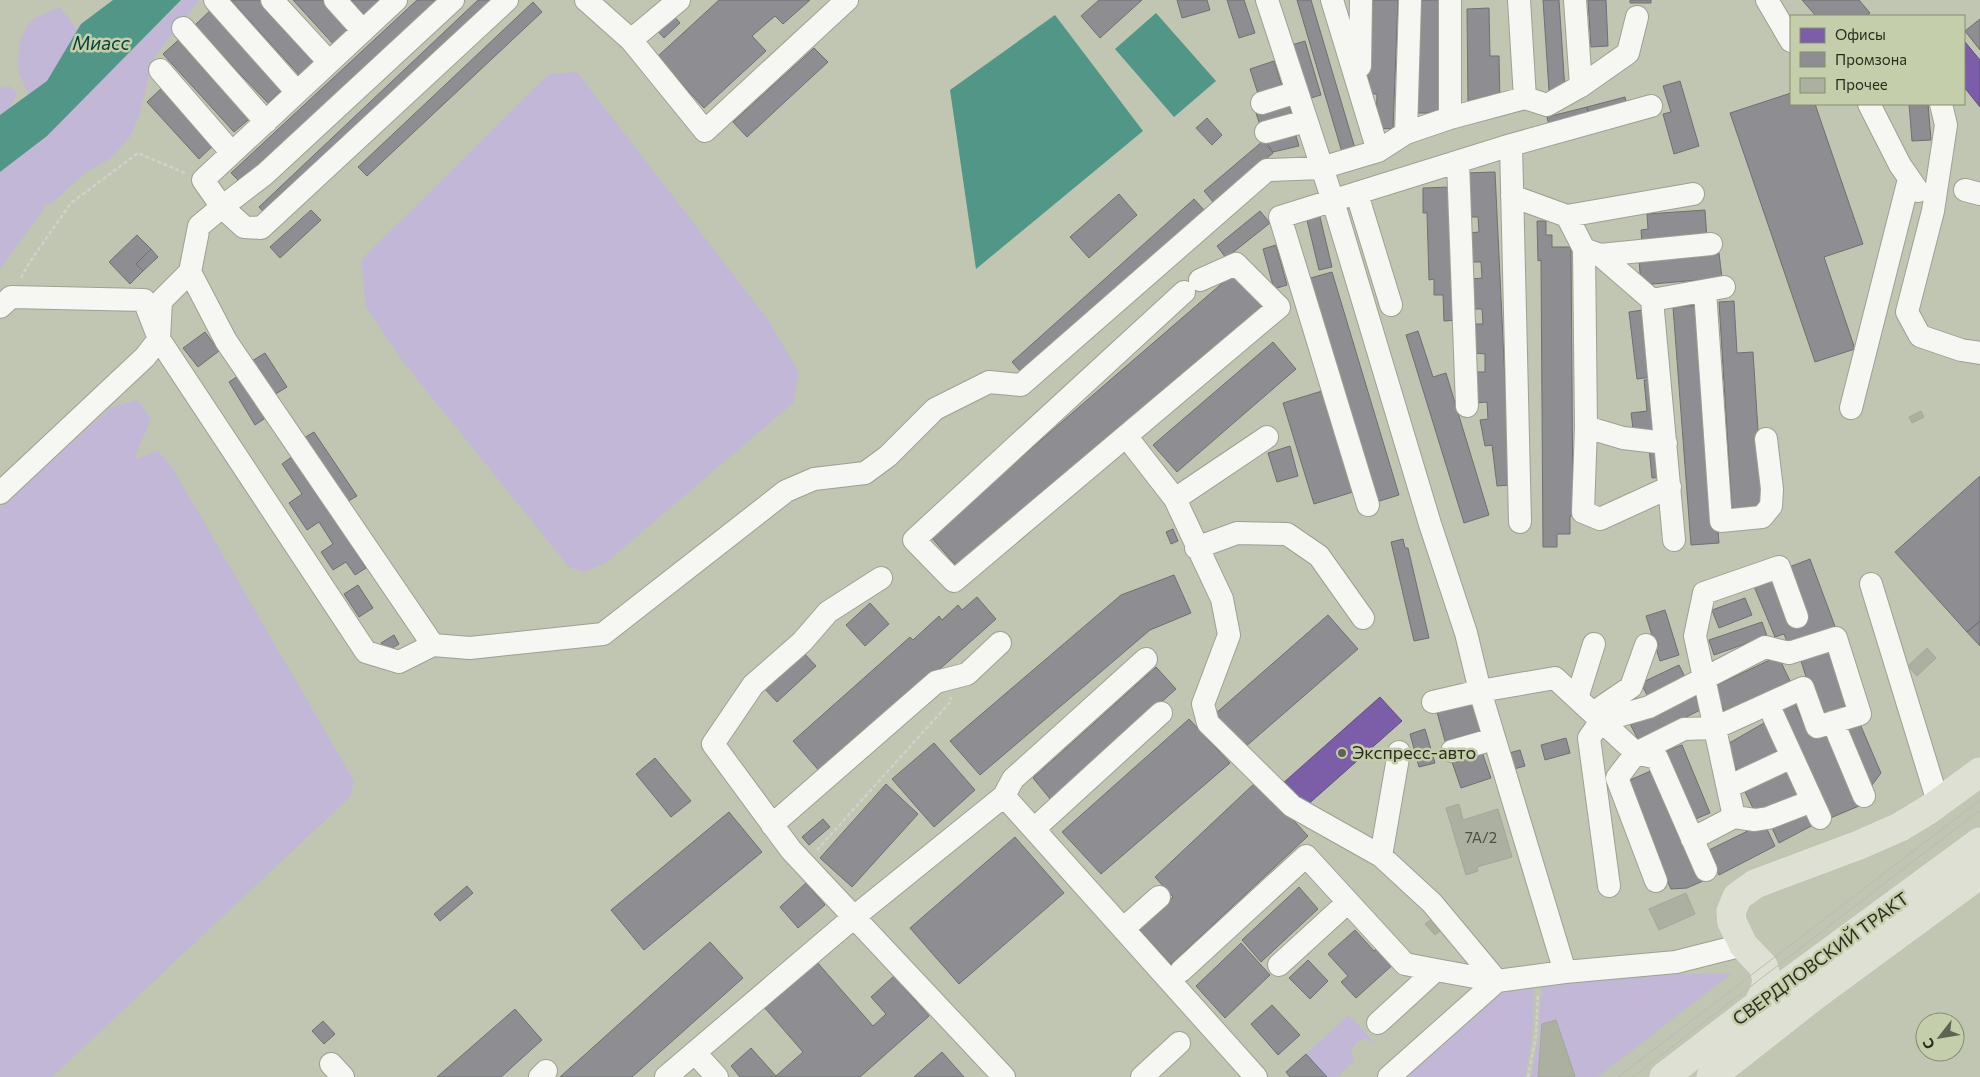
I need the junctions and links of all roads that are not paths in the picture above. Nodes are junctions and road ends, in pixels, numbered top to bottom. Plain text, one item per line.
1 (214, 0) edge
2 (272, 0) edge
3 (335, 0) edge
4 (395, 0) edge
5 (453, 0) edge
6 (508, 0) edge
7 (586, 0) edge
8 (679, 0) edge
9 (847, 0) edge
10 (1267, 0) edge
11 (1332, 0) edge
12 (1361, 0) edge
13 (1410, 0) edge
14 (1450, 0) edge
15 (1519, 0) edge
16 (1576, 0) edge
17 (1767, 0) edge
18 (1637, 17) dead end
19 (183, 28) dead end
20 (363, 31) junction
21 (1790, 39) edge
22 (631, 40) junction
23 (329, 62) junction
24 (160, 70) dead end
25 (1359, 86) junction
26 (1581, 86) junction
27 (298, 92) junction
28 (1297, 92) junction
29 (1525, 98) junction
30 (1262, 103) dead end
31 (1870, 105) edge
32 (1941, 105) edge
33 (1651, 106) dead end
34 (1450, 118) junction
35 (1306, 121) junction
36 (266, 122) junction
37 (1266, 132) dead end
38 (1406, 133) junction
39 (1511, 145) junction
40 (1378, 151) junction
41 (232, 153) junction
42 (1458, 162) junction
43 (1321, 168) junction
44 (1909, 179) junction
45 (1357, 194) junction
46 (1693, 194) dead end
47 (1512, 196) junction
48 (1333, 201) junction
49 (222, 207) junction
50 (1933, 211) junction
51 (1567, 216) junction
52 (1711, 244) dead end
53 (1592, 252) junction
54 (190, 272) junction
55 (1652, 300) junction
56 (5, 302) edge
57 (1392, 305) dead end
58 (159, 339) junction
59 (1980, 353) edge
60 (1467, 406) dead end
61 (1851, 408) dead end
62 (1586, 426) junction
63 (1126, 436) junction
64 (1267, 437) dead end
65 (1766, 439) dead end
66 (1666, 443) junction
67 (1670, 487) junction
68 (0, 493) edge
69 (1175, 499) junction
70 (1368, 506) dead end
71 (1520, 522) dead end
72 (1674, 540) dead end
73 (1196, 548) junction
74 (881, 578) dead end
75 (1871, 584) dead end
76 (1797, 617) dead end
77 (1363, 618) dead end
78 (1000, 643) dead end
79 (1594, 644) dead end
80 (433, 645) junction
81 (1646, 646) dead end
82 (1789, 653) junction
83 (1146, 659) dead end
84 (1704, 678) junction
85 (1803, 688) junction
86 (1480, 691) junction
87 (1577, 698) junction
88 (1433, 702) dead end
89 (1768, 704) junction
90 (1161, 713) dead end
91 (1597, 717) junction
92 (1833, 722) junction
93 (1715, 728) junction
94 (1494, 739) junction
95 (1452, 751) dead end
96 (1399, 752) dead end
97 (1636, 753) junction
98 (1792, 757) junction
99 (1980, 772) edge
100 (1728, 787) junction
101 (1004, 796) junction
102 (1864, 796) dead end
103 (1938, 802) junction
104 (1734, 817) junction
105 (772, 825) junction
106 (1034, 829) junction
107 (1692, 839) junction
108 (1980, 842) edge
109 (1381, 856) junction
110 (1706, 870) dead end
111 (1980, 874) edge
112 (1656, 881) dead end
113 (1609, 886) dead end
114 (1159, 897) dead end
115 (1348, 902) junction
116 (854, 918) junction
117 (1123, 929) junction
118 (1742, 945) junction
119 (1815, 963) junction
120 (1279, 965) dead end
121 (1763, 966) junction
122 (1436, 970) junction
123 (1181, 971) dead end
124 (1564, 972) junction
125 (1496, 981) junction
126 (1758, 1005) junction
127 (1378, 1023) dead end
128 (1179, 1043) dead end
129 (695, 1053) junction
130 (666, 1077) edge
131 (717, 1077) edge
132 (1004, 1077) edge
133 (1142, 1077) edge
134 (1256, 1077) edge
135 (1389, 1077) edge
136 (1664, 1077) edge
137 (1711, 1077) edge

1 - 27 lane
2 - 23 lane
3 - 20 lane
4 - 20 lane
5 - 49 lane
6 - 49 lane
7 - 22 lane
8 - 22 lane
9 - 22 lane
10 - 28 lane
11 - 25 lane
12 - 25 lane
13 - 38 lane
14 - 34 lane
15 - 29 lane
16 - 26 lane
17 - 21 lane
18 - 26 lane
19 - 36 lane
20 - 23 lane
23 - 27 lane
24 - 41 lane
25 - 40 lane
26 - 29 lane
27 - 36 lane
28 - 30 lane
28 - 35 lane
29 - 34 lane
31 - 44 lane
32 - 50 lane
33 - 39 lane
34 - 38 lane
35 - 37 lane
35 - 43 lane
36 - 41 lane
38 - 40 lane
39 - 42 lane
39 - 47 lane
40 - 43 lane
41 - 49 lane
42 - 45 lane
42 - 60 lane
43 - 48 lane
43 - 80 lane
44 - 50 lane
44 - 61 lane
45 - 48 lane
45 - 57 lane
46 - 51 lane
47 - 51 lane
47 - 71 lane
48 - 70 lane
48 - 86 lane
49 - 54 lane
50 - 59 lane
51 - 53 lane
52 - 53 lane
53 - 55 lane
53 - 62 lane
54 - 58 lane
54 - 80 lane
55 - 65 lane
55 - 66 lane
56 - 58 lane
58 - 68 lane
58 - 80 lane
62 - 66 lane
62 - 67 lane
63 - 63 lane
63 - 69 lane
64 - 69 lane
66 - 67 lane
67 - 72 lane
69 - 73 lane
73 - 77 lane
73 - 109 lane
74 - 105 lane
75 - 103 lane
76 - 84 lane
78 - 105 lane
79 - 87 lane
81 - 91 lane
82 - 84 lane
82 - 85 lane
82 - 92 lane
83 - 101 lane
84 - 91 lane
84 - 93 lane
85 - 89 lane
85 - 92 lane
86 - 87 lane
86 - 88 lane
86 - 94 lane
87 - 91 lane
89 - 93 lane
89 - 98 lane
90 - 106 lane
91 - 97 lane
91 - 113 lane
92 - 102 lane
93 - 97 lane
93 - 100 lane
94 - 95 lane
94 - 124 lane
96 - 109 lane
97 - 107 lane
97 - 112 lane
98 - 100 lane
98 - 104 lane
99 - 103 main road
100 - 104 lane
101 - 106 lane
101 - 116 lane
103 - 118 main road
104 - 107 lane
105 - 116 lane
106 - 117 lane
107 - 110 lane
108 - 119 main road, СВЕРДЛОВСКИЙ ТРАКТ
109 - 125 lane
111 - 137 main road, СВЕРДЛОВСКИЙ ТРАКТ
114 - 117 lane
115 - 120 lane
115 - 122 lane
115 - 123 lane
116 - 129 lane
116 - 132 lane
117 - 134 lane
118 - 121 main road
118 - 124 lane
119 - 121 main road
119 - 126 main road, СВЕРДЛОВСКИЙ ТРАКТ
121 - 126 main road
122 - 125 lane
122 - 127 lane
124 - 125 lane
125 - 135 lane
126 - 136 main road, СВЕРДЛОВСКИЙ ТРАКТ
128 - 133 lane
129 - 130 lane
129 - 131 lane

